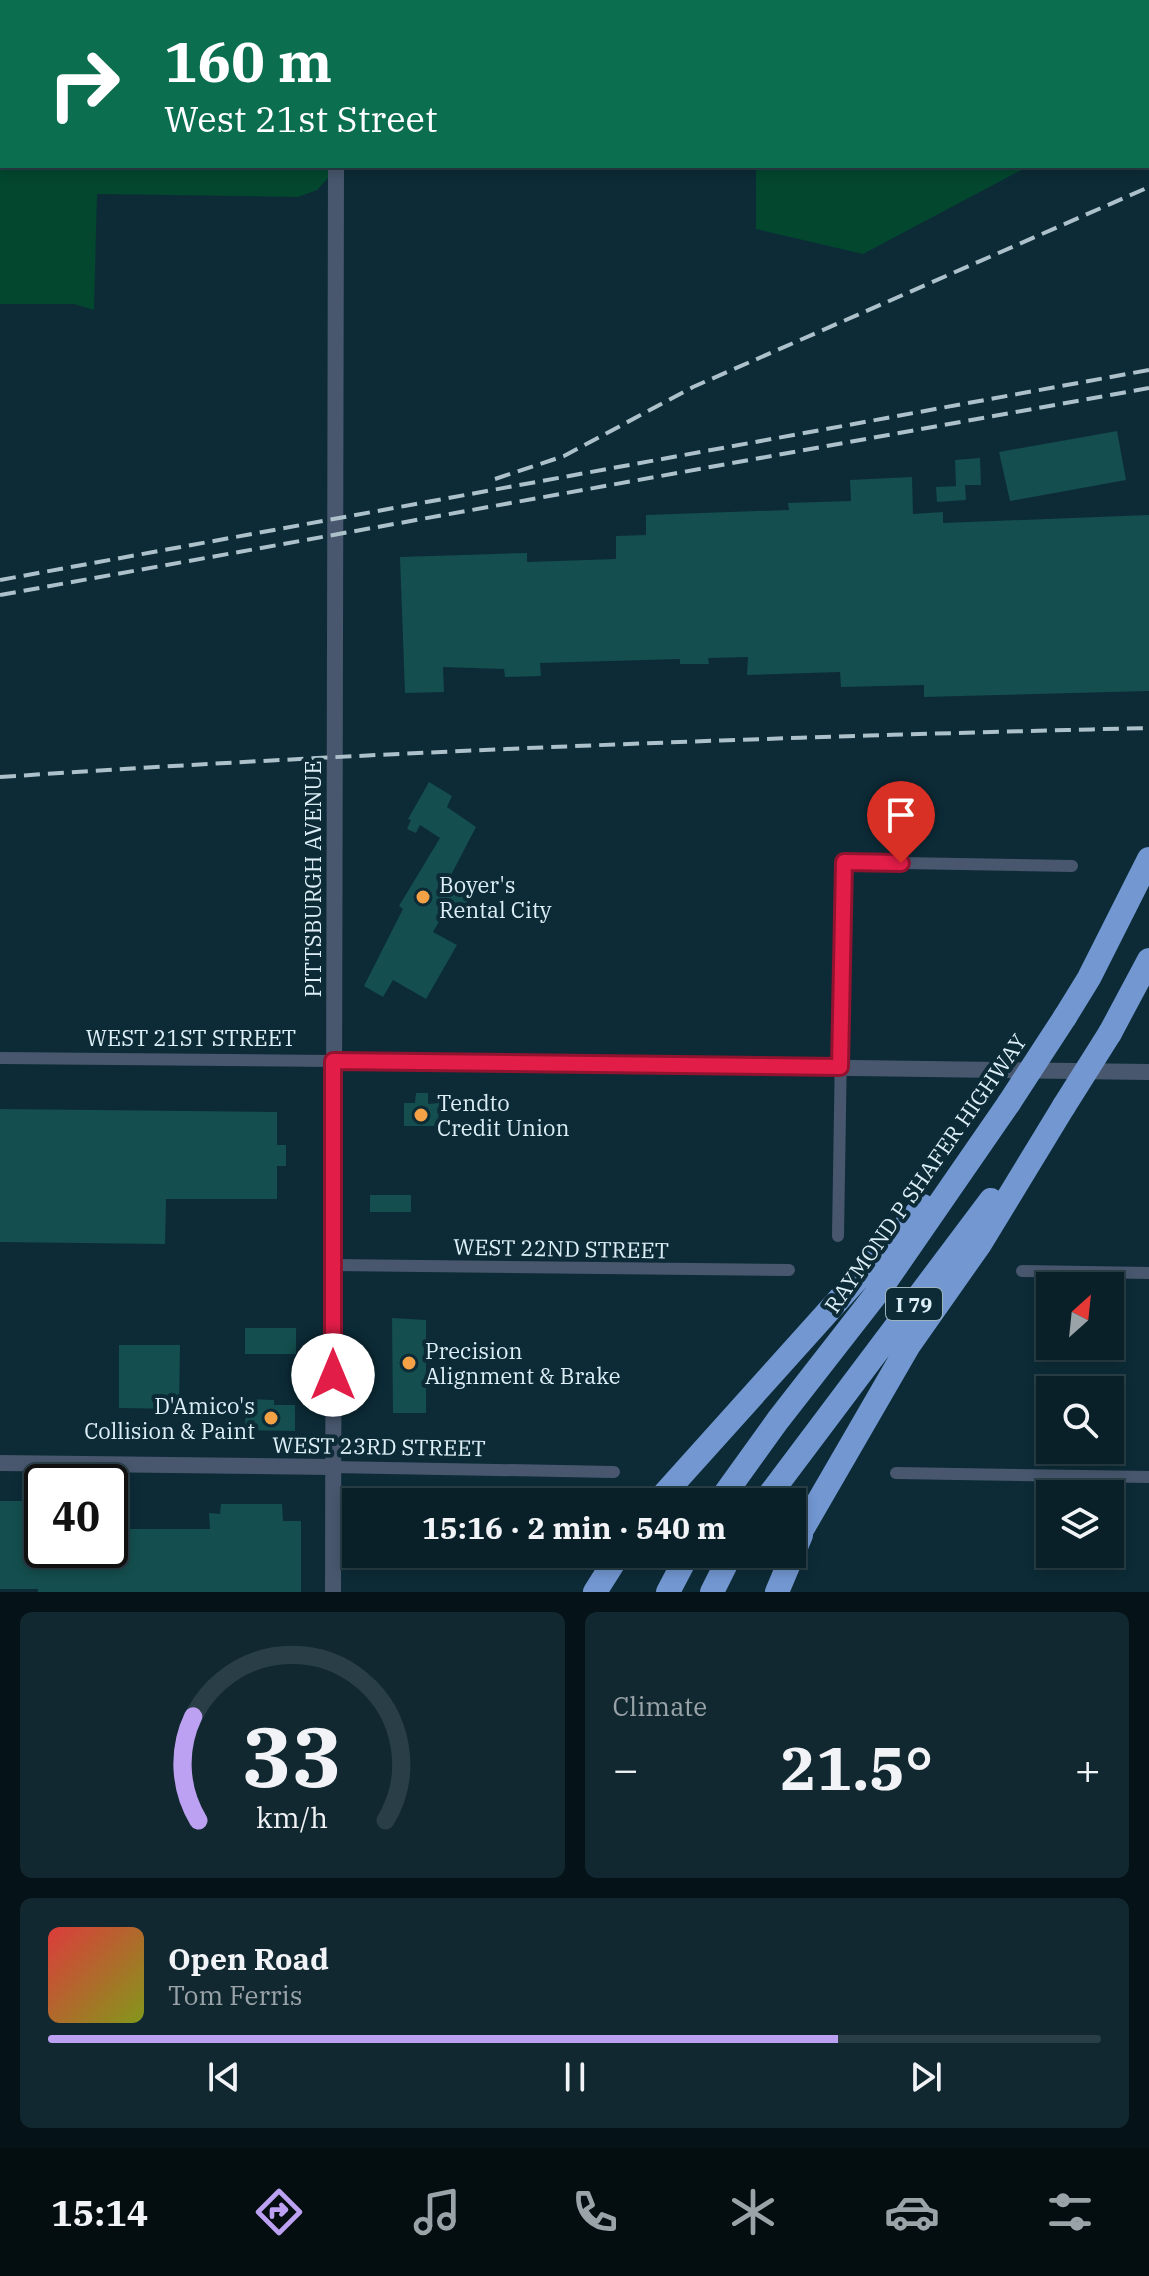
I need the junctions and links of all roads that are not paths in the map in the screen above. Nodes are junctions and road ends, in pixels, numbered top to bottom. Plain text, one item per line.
1 (336, 168) edge
2 (1149, 859) edge
3 (1072, 866) dead end
4 (1149, 960) edge
5 (0, 1058) edge
6 (333, 1061) junction
7 (840, 1067) junction
8 (1149, 1072) edge
9 (1064, 1106) junction
10 (976, 1148) junction
11 (838, 1236) dead end
12 (333, 1265) junction
13 (789, 1270) dead end
14 (1022, 1271) dead end
15 (1149, 1273) edge
16 (0, 1463) edge
17 (332, 1467) junction
18 (614, 1472) dead end
19 (896, 1473) dead end
20 (1149, 1477) edge
21 (670, 1488) edge
22 (729, 1488) edge
23 (775, 1488) edge
24 (806, 1523) edge
25 (610, 1568) edge
26 (681, 1568) edge
27 (724, 1568) edge
28 (780, 1568) edge
29 (787, 1568) edge
30 (333, 1592) edge
31 (595, 1592) edge
32 (668, 1592) edge
33 (712, 1592) edge
34 (766, 1592) edge
35 (777, 1592) edge

1 - 6 street, PITTSBURGH AVENUE
2 - 10 highway, RAYMOND P SHAFER HIGHWAY / I 79, bridge
3 - 7 street
4 - 9 highway, I 79, bridge
5 - 6 street, WEST 21ST STREET
6 - 7 street, WEST 21ST STREET
6 - 12 street, PITTSBURGH AVENUE
7 - 8 street, WEST 21ST STREET
7 - 11 street
9 - 23 highway, I 79
9 - 24 highway
10 - 21 highway
10 - 22 highway, RAYMOND P SHAFER HIGHWAY / I 79
12 - 13 street, WEST 22ND STREET
12 - 17 street, PITTSBURGH AVENUE
14 - 15 street
16 - 17 street, WEST 23RD STREET
17 - 18 street, WEST 23RD STREET
17 - 30 street, PITTSBURGH AVENUE
19 - 20 street
25 - 31 highway
26 - 32 highway
27 - 33 highway
28 - 34 highway
29 - 35 highway

